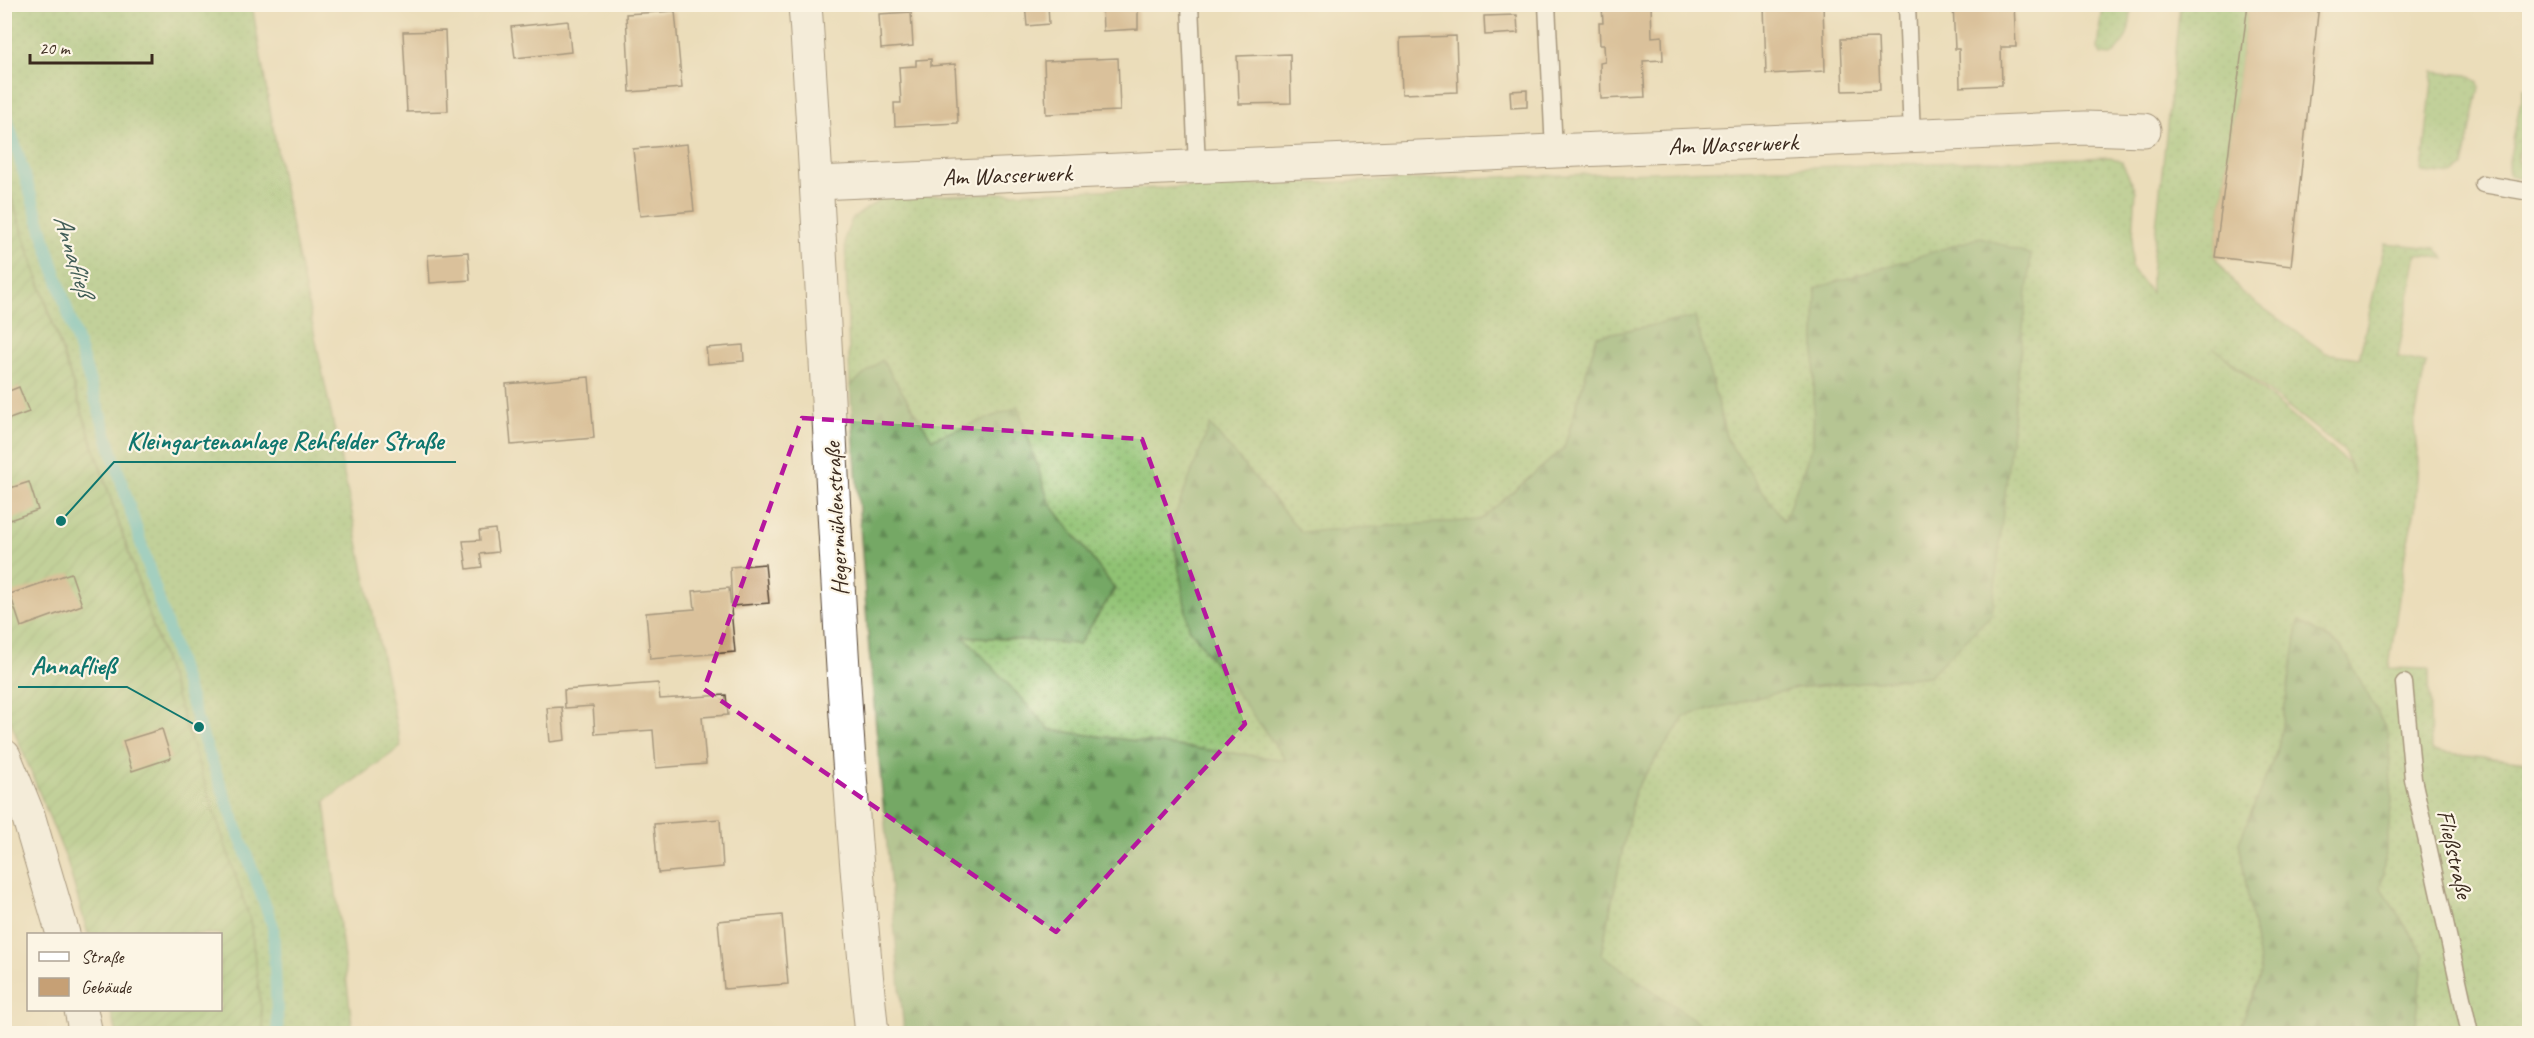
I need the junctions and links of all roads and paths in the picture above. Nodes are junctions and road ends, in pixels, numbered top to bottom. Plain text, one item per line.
1 (805, 4) edge
2 (1190, 4) edge
3 (1547, 4) edge
4 (1907, 4) edge
5 (2144, 130) dead end
6 (1912, 137) junction
7 (1554, 151) junction
8 (1197, 167) junction
9 (818, 183) junction
10 (2483, 184) dead end
11 (2529, 192) edge
12 (2403, 683) dead end
13 (4, 756) edge
14 (63, 933) edge
15 (81, 1011) edge
16 (86, 1034) edge
17 (872, 1034) edge
18 (2470, 1034) edge

1 - 9 street, Hegermühlenstraße
2 - 8 lane
3 - 7 lane
4 - 6 lane
5 - 6 street, Am Wasserwerk
6 - 7 street, Am Wasserwerk
7 - 8 street, Am Wasserwerk
8 - 9 street, Am Wasserwerk
9 - 17 street, Hegermühlenstraße
10 - 11 lane
12 - 18 lane, Fließstraße
13 - 14 street
15 - 16 street

